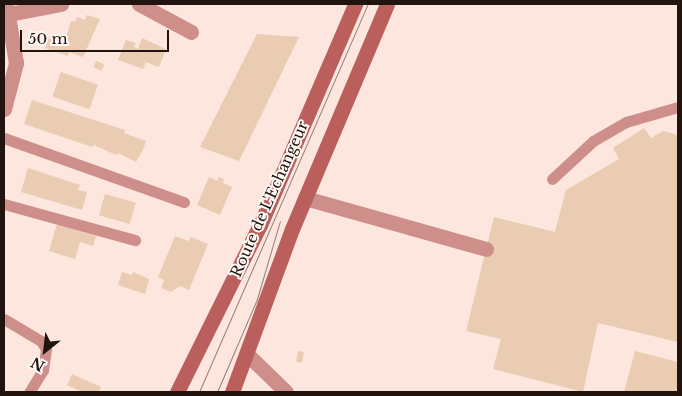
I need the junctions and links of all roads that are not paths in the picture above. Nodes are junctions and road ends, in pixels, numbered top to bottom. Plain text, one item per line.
1 (61, 4) edge
2 (139, 4) edge
3 (355, 4) edge
4 (387, 4) edge
5 (8, 9) edge
6 (191, 32) dead end
7 (678, 107) edge
8 (4, 109) edge
9 (4, 138) edge
10 (552, 179) dead end
11 (305, 198) junction
12 (184, 202) dead end
13 (4, 204) edge
14 (135, 240) dead end
15 (486, 249) dead end
16 (4, 318) edge
17 (248, 355) junction
18 (29, 392) edge
19 (176, 392) edge
20 (232, 392) edge
21 (286, 392) edge

1 - 5 street
2 - 6 street
3 - 19 main road, Route de L'Echangeur
4 - 11 main road, Route de L'Echangeur
5 - 8 street
7 - 10 lane
9 - 12 lane
11 - 15 street
11 - 17 main road, Route de L'Echangeur
13 - 14 lane
16 - 18 lane
17 - 20 main road, Route de L'Echangeur
17 - 21 street

